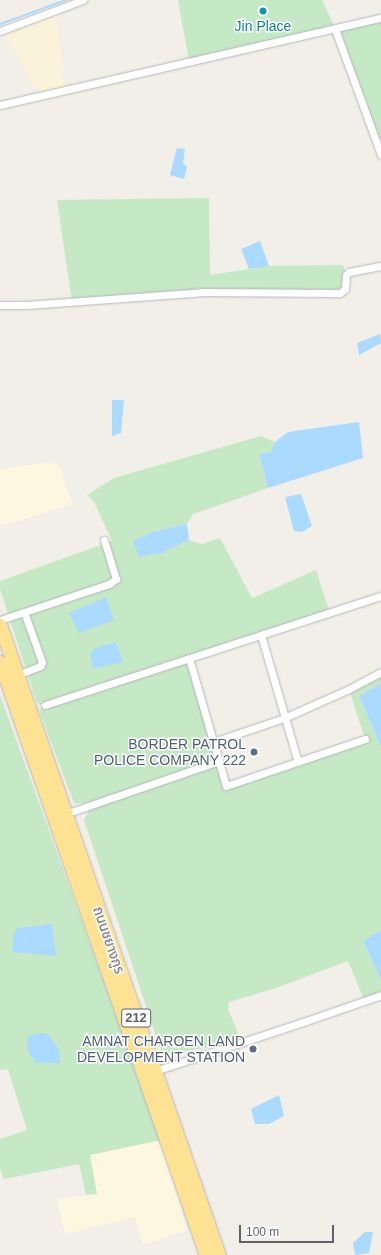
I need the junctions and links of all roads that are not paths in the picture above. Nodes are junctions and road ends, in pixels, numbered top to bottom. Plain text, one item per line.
1 (83, 0) edge
2 (381, 18) edge
3 (335, 28) junction
4 (0, 31) edge
5 (0, 105) edge
6 (381, 155) edge
7 (381, 266) edge
8 (0, 305) edge
9 (104, 540) dead end
10 (381, 596) edge
11 (24, 612) junction
12 (0, 620) edge
13 (0, 625) edge
14 (261, 635) junction
15 (189, 658) junction
16 (0, 662) edge
17 (381, 672) edge
18 (17, 675) junction
19 (45, 705) dead end
20 (284, 718) junction
21 (365, 739) dead end
22 (213, 742) junction
23 (219, 761) junction
24 (298, 762) junction
25 (48, 782) junction
26 (65, 814) junction
27 (381, 995) edge
28 (155, 1071) junction
29 (206, 1255) edge
30 (219, 1255) edge

1 - 4 street
2 - 3 street
3 - 5 street
3 - 6 street
7 - 8 street
9 - 11 street
10 - 14 street
11 - 12 street
11 - 18 street
13 - 18 highway, ถนนชยางกูร / 212
14 - 15 street
14 - 20 street
15 - 19 street
15 - 22 street
16 - 25 highway, ถนนชยางกูร / 212
17 - 20 street
18 - 25 highway, ถนนชยางกูร / 212
20 - 22 street
20 - 24 street
21 - 24 street
22 - 23 street
23 - 24 street
23 - 26 street
25 - 26 highway, ถนนชยางกูร / 212
25 - 29 highway, ถนนชยางกูร / 212
26 - 28 highway, ถนนชยางกูร / 212
27 - 28 street
28 - 30 highway, ถนนชยางกูร / 212

